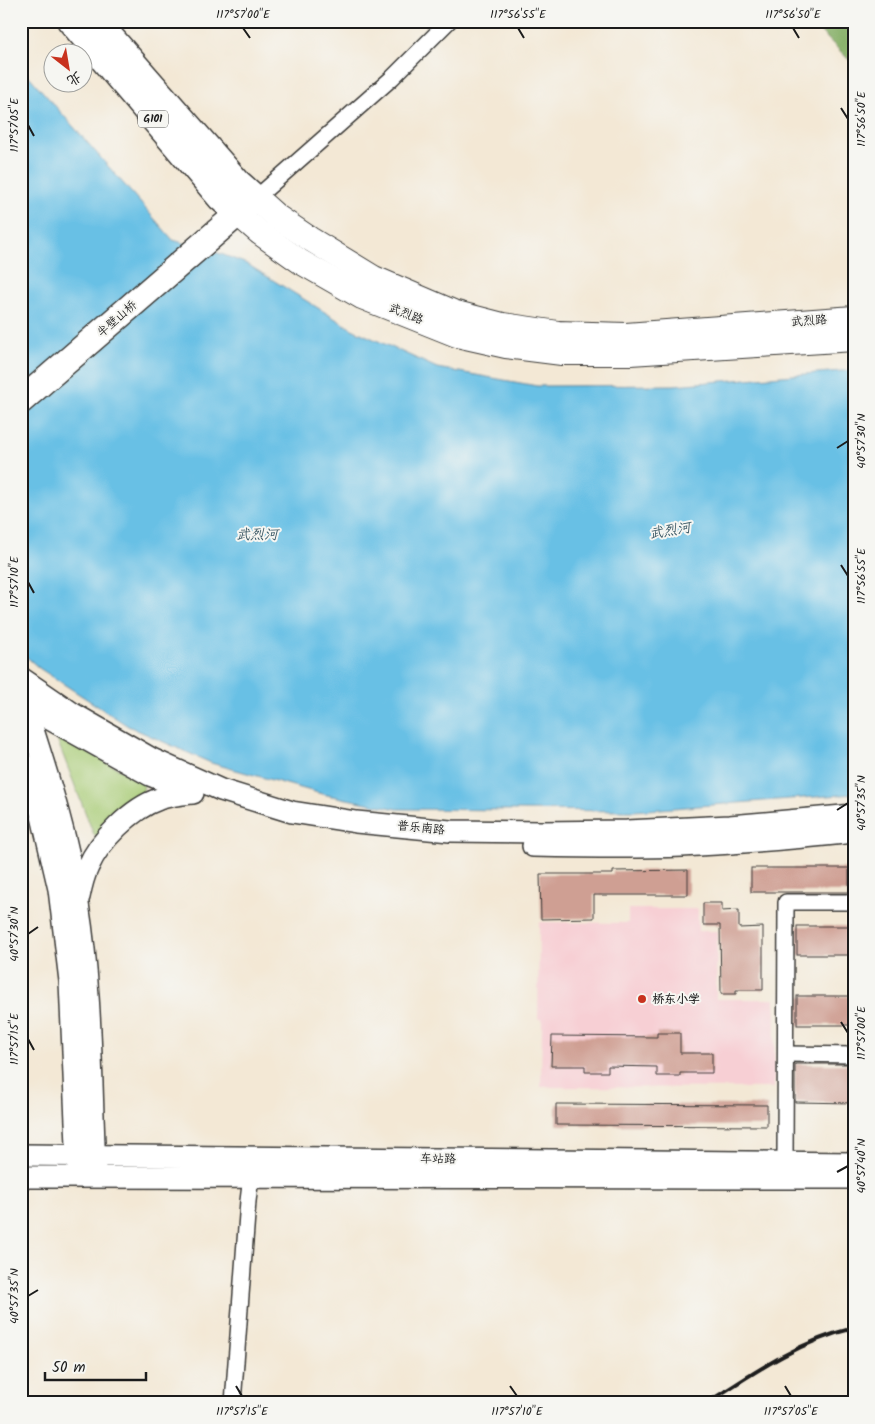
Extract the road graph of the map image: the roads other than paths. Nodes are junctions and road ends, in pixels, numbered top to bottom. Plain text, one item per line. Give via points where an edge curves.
1 (70, 21) edge
2 (97, 21) edge
3 (444, 23) edge
4 (247, 206) junction
5 (854, 318) edge
6 (854, 339) edge
7 (21, 401) edge
8 (21, 678) edge
9 (23, 704) edge
10 (21, 761) edge
11 (193, 792) junction
12 (854, 815) edge
13 (854, 832) edge
14 (78, 902) junction
15 (854, 902) edge
16 (786, 1054) junction
17 (854, 1054) edge
18 (21, 1155) edge
19 (86, 1155) junction
20 (786, 1162) junction
21 (854, 1163) edge
22 (21, 1177) edge
23 (87, 1177) junction
24 (251, 1177) junction
25 (854, 1178) edge
26 (233, 1403) edge

1 - 4 highway, 武烈路 / G101 via 220,198
2 - 4 highway, 武烈路 / G101 via 238,182
3 - 4 street via 392,78
4 - 5 main road, 武烈路 via 276,216 374,278 453,312 503,325 558,333 626,335
4 - 6 main road, 武烈路 via 260,233 301,262 362,297 457,335 506,346 562,353 630,353
4 - 7 highway, 半壁山桥
8 - 12 main road, 普乐南路 via 72,713 152,759 221,790 292,812 450,831 532,832 730,826
9 - 11 main road, 普乐南路 via 150,775
9 - 14 main road via 63,830
10 - 19 main road via 30,777 42,816 59,889
11 - 13 main road, 普乐南路 via 289,826 392,840 505,846 662,846
11 - 14 main road via 160,798 127,817 88,865
14 - 19 main road via 86,963
15 - 16 street via 786,902
16 - 17 street
16 - 20 street
18 - 19 main road, 车站路
19 - 20 main road, 车站路
19 - 23 main road
20 - 21 main road, 车站路
22 - 23 main road, 车站路
23 - 24 main road, 车站路
24 - 25 main road, 车站路
24 - 26 street

